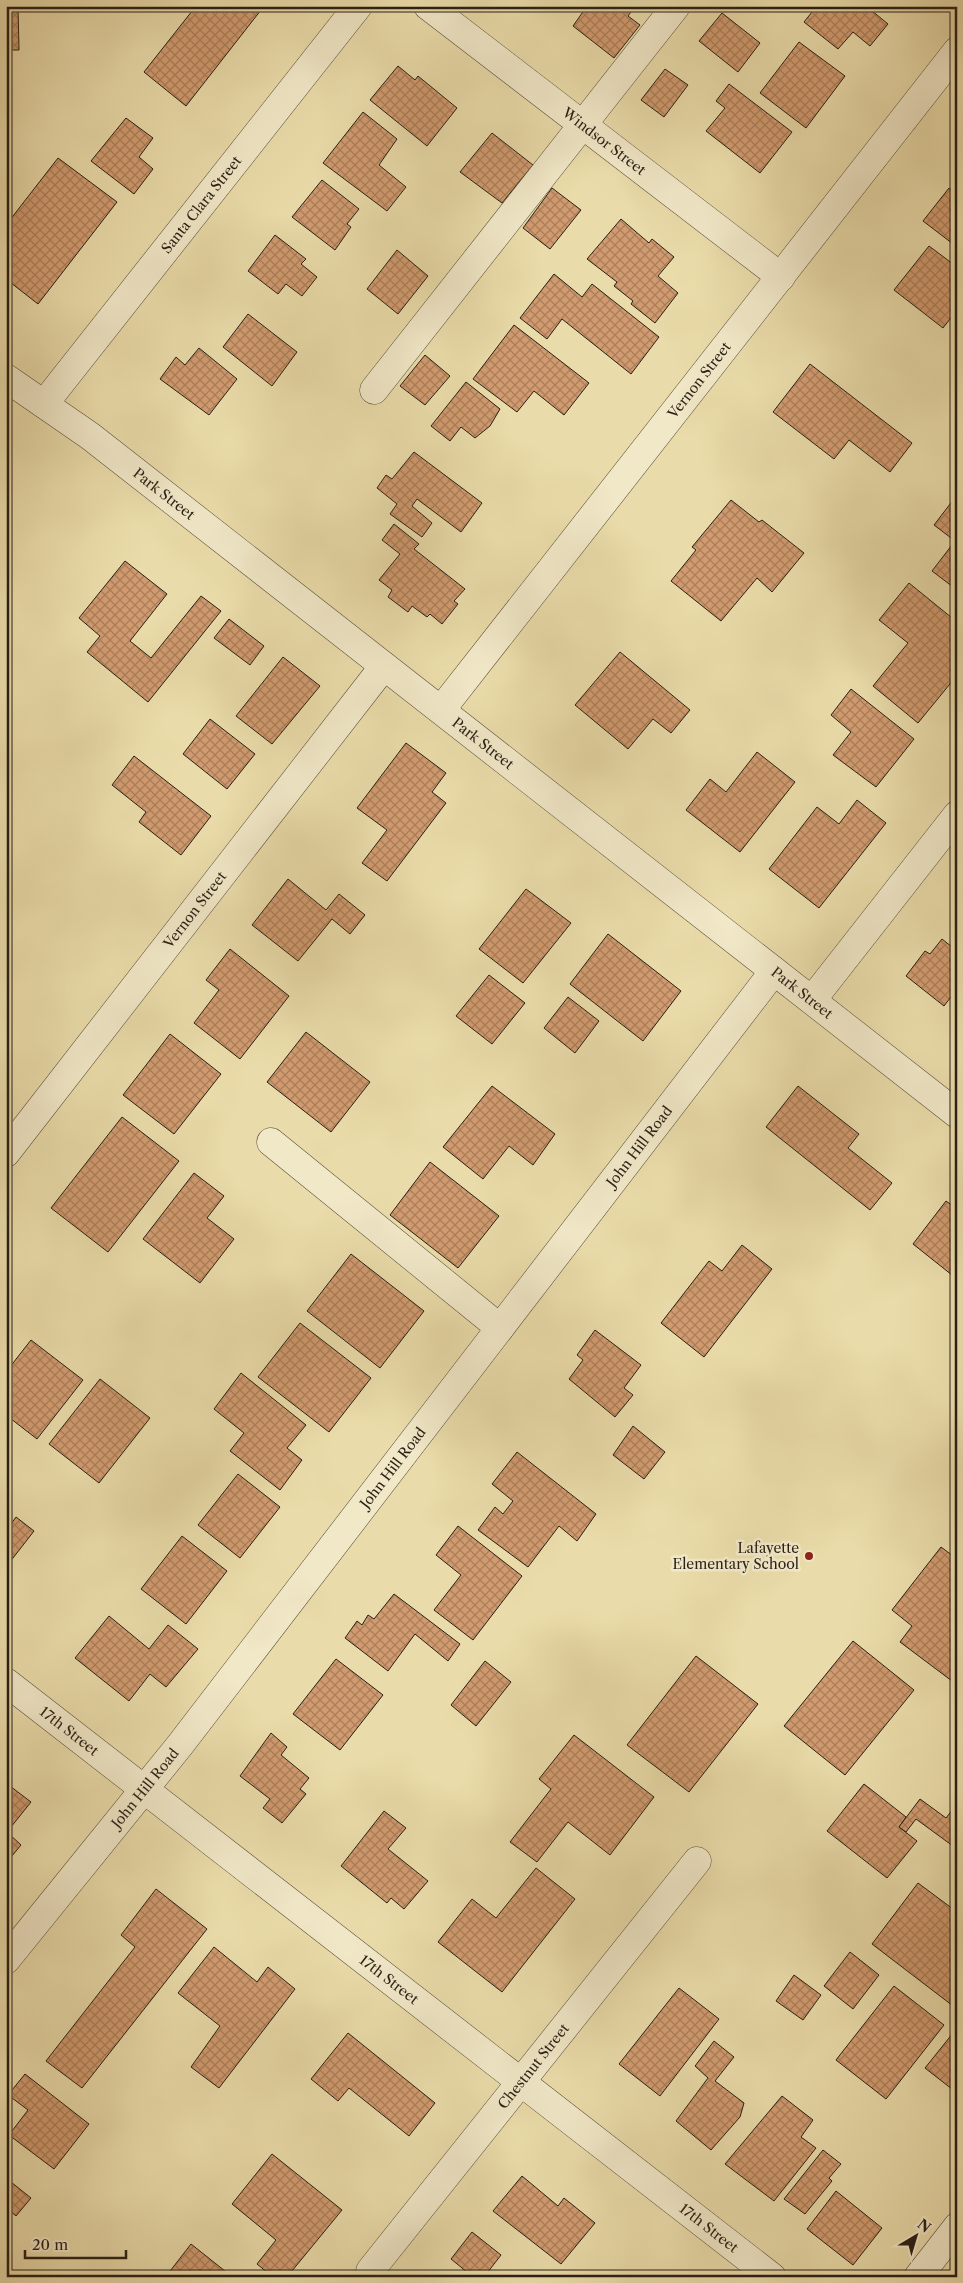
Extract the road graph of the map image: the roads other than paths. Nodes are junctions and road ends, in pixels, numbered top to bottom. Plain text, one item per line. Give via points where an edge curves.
1 (358, 6) edge
2 (428, 6) edge
3 (676, 6) edge
4 (957, 51) edge
5 (583, 126) junction
6 (781, 277) junction
7 (6, 378) edge
8 (374, 390) dead end
9 (44, 404) junction
10 (384, 666) junction
11 (441, 710) junction
12 (957, 815) edge
13 (774, 971) junction
14 (812, 1000) junction
15 (957, 1114) edge
16 (271, 1142) dead end
17 (6, 1153) edge
18 (500, 1328) junction
19 (6, 1682) edge
20 (144, 1788) junction
21 (697, 1861) dead end
22 (6, 1960) edge
23 (520, 2082) junction
24 (957, 2227) edge
25 (370, 2270) dead end
26 (772, 2277) edge
27 (918, 2277) edge

1 - 9 street, Santa Clara Street
2 - 5 street, Windsor Street
3 - 5 street
4 - 6 street, Vernon Street
5 - 6 street, Windsor Street
5 - 8 street
6 - 11 street, Vernon Street
7 - 9 street, Park Street
9 - 10 street, Park Street via 90,436
10 - 11 street, Park Street
10 - 17 street, Vernon Street
11 - 13 street, Park Street
12 - 14 street
13 - 14 street, Park Street
13 - 18 street, John Hill Road
14 - 15 street, Park Street
16 - 18 street
18 - 20 street, John Hill Road
19 - 20 street, 17th Street
20 - 22 street, John Hill Road
20 - 23 street, 17th Street
21 - 23 street, Chestnut Street
23 - 25 street, Chestnut Street
23 - 26 street, 17th Street
24 - 27 street

